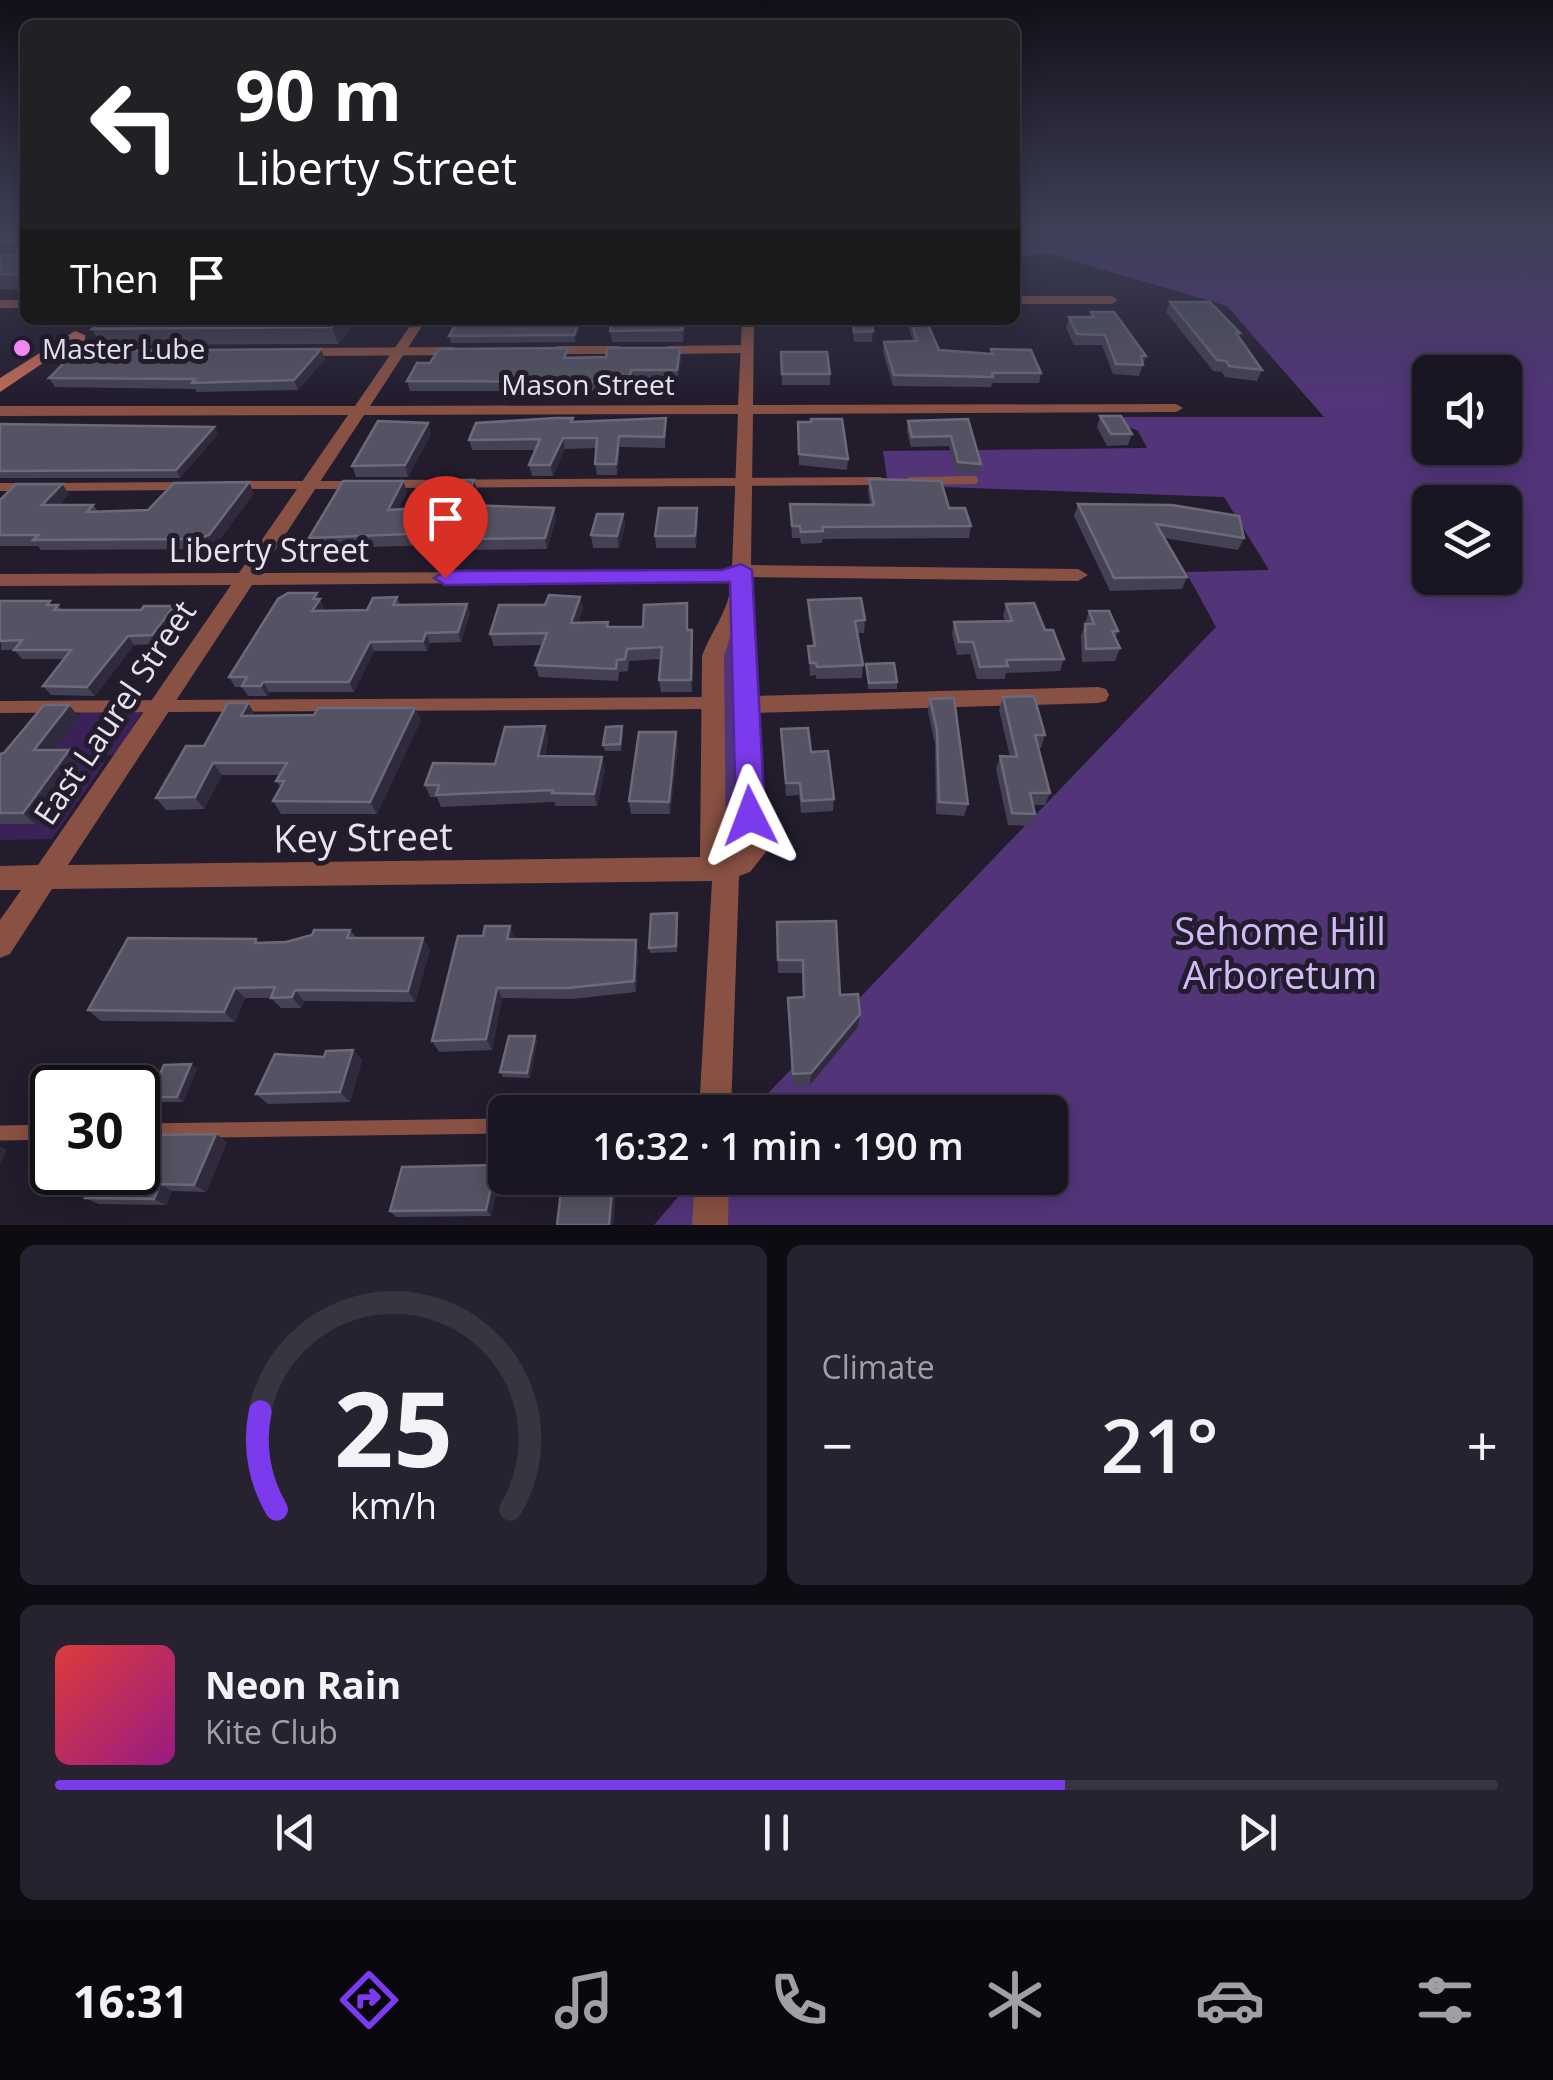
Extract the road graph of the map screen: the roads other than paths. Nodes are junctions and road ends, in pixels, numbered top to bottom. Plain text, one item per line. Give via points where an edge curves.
1 (1020, 300) edge
2 (1112, 300) dead end
3 (90, 325) edge
4 (417, 325) edge
5 (748, 325) edge
6 (62, 349) junction
7 (554, 350) edge
8 (631, 350) edge
9 (651, 350) edge
10 (748, 350) junction
11 (399, 351) junction
12 (457, 351) edge
13 (304, 352) edge
14 (4, 380) edge
15 (0, 398) edge
16 (1176, 408) dead end
17 (746, 409) junction
18 (359, 410) junction
19 (0, 411) edge
20 (974, 480) dead end
21 (744, 482) junction
22 (368, 484) edge
23 (388, 484) edge
24 (309, 485) junction
25 (193, 486) edge
26 (232, 486) edge
27 (0, 487) edge
28 (741, 570) junction
29 (1078, 574) dead end
30 (246, 579) junction
31 (0, 580) edge
32 (740, 606) junction
33 (1098, 695) dead end
34 (710, 703) junction
35 (160, 706) junction
36 (745, 706) junction
37 (0, 707) edge
38 (719, 869) junction
39 (45, 877) junction
40 (0, 878) edge
41 (0, 944) edge
42 (715, 1095) edge
43 (488, 1126) edge
44 (160, 1131) edge
45 (30, 1132) edge
46 (0, 1133) edge
47 (711, 1195) edge
48 (710, 1225) edge

1 - 2 street
3 - 6 main road
4 - 11 street, East Laurel Street
5 - 10 street
6 - 14 main road
6 - 15 main road
7 - 8 lane
9 - 10 lane
10 - 17 street
11 - 12 lane
11 - 13 lane
11 - 18 street, East Laurel Street
16 - 17 street, Mason Street
17 - 18 street, Mason Street
17 - 21 street
18 - 19 street, Mason Street
18 - 24 street, East Laurel Street
20 - 21 lane
21 - 23 lane
21 - 28 street
22 - 24 lane
24 - 26 lane
24 - 30 street, East Laurel Street
25 - 27 lane
28 - 29 street, Liberty Street
28 - 30 street, Liberty Street via 724,577
28 - 32 street
30 - 31 street, Liberty Street
30 - 35 street, East Laurel Street
32 - 34 street via 712,656
32 - 36 street
33 - 36 street
34 - 35 lane
34 - 38 street
35 - 37 lane
35 - 39 street, East Laurel Street
36 - 38 street via 752,852 741,864
38 - 39 street, Key Street
38 - 42 street
39 - 40 street, Key Street
39 - 41 street, East Laurel Street
43 - 44 lane
45 - 46 lane
47 - 48 street

